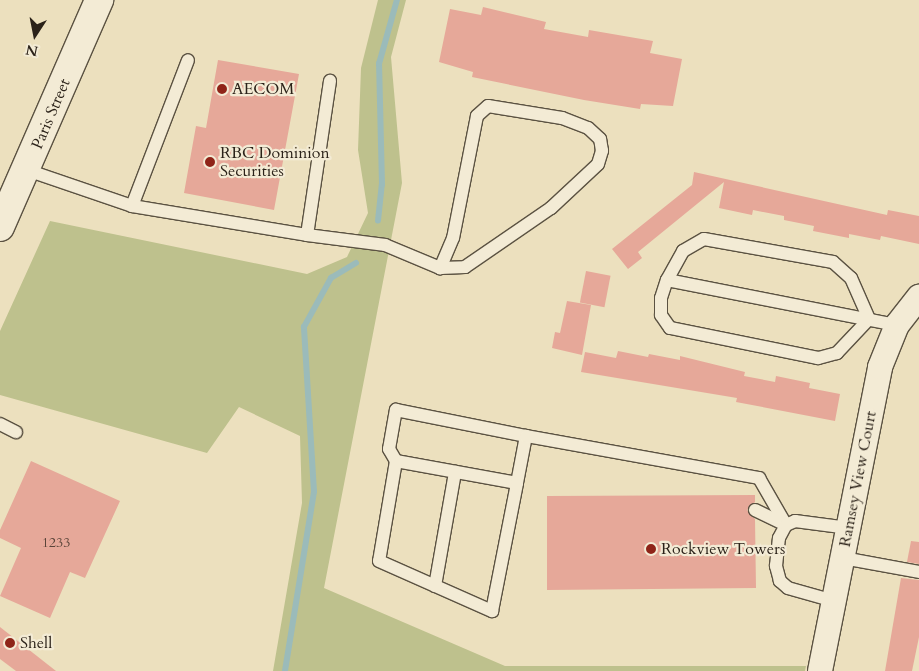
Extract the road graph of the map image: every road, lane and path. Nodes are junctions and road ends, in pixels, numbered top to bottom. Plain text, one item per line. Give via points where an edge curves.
1 (99, 0) edge
2 (188, 60) dead end
3 (330, 81) dead end
4 (27, 170) junction
5 (132, 206) junction
6 (0, 227) edge
7 (307, 235) junction
8 (440, 268) junction
9 (667, 280) junction
10 (919, 297) edge
11 (869, 320) junction
12 (897, 325) junction
13 (0, 424) edge
14 (16, 432) dead end
15 (526, 436) junction
16 (396, 461) junction
17 (455, 472) junction
18 (517, 483) junction
19 (755, 510) dead end
20 (786, 526) junction
21 (849, 528) junction
22 (843, 558) junction
23 (919, 572) edge
24 (435, 586) junction
25 (834, 601) junction
26 (820, 671) edge

1 - 4 main road, Paris Street
2 - 5 lane
3 - 7 lane
4 - 5 lane
4 - 6 main road, Paris Street
5 - 7 lane
7 - 8 lane via 385,245
8 - 8 lane via 465,267 551,208 598,164 602,151 600,139 588,128 562,118 488,106 477,116 453,238
9 - 11 lane
9 - 11 lane via 683,251 692,244 704,239 723,240 833,262 851,278
9 - 11 lane via 660,315 670,328 681,332 818,358 837,352
10 - 12 street, Ramsey View Court
11 - 12 lane
12 - 21 street, Ramsey View Court via 880,367
13 - 14 lane
15 - 16 lane via 396,410 389,449
15 - 18 lane
15 - 20 lane via 759,478
16 - 17 lane
16 - 24 lane via 379,561
17 - 18 lane
17 - 24 lane
18 - 24 lane via 492,611
19 - 20 lane
20 - 21 lane via 795,521
20 - 25 lane via 779,538 776,566 780,581 788,588
21 - 22 street, Ramsey View Court
22 - 23 lane
22 - 25 street, Ramsey View Court
25 - 26 street, Ramsey View Court

